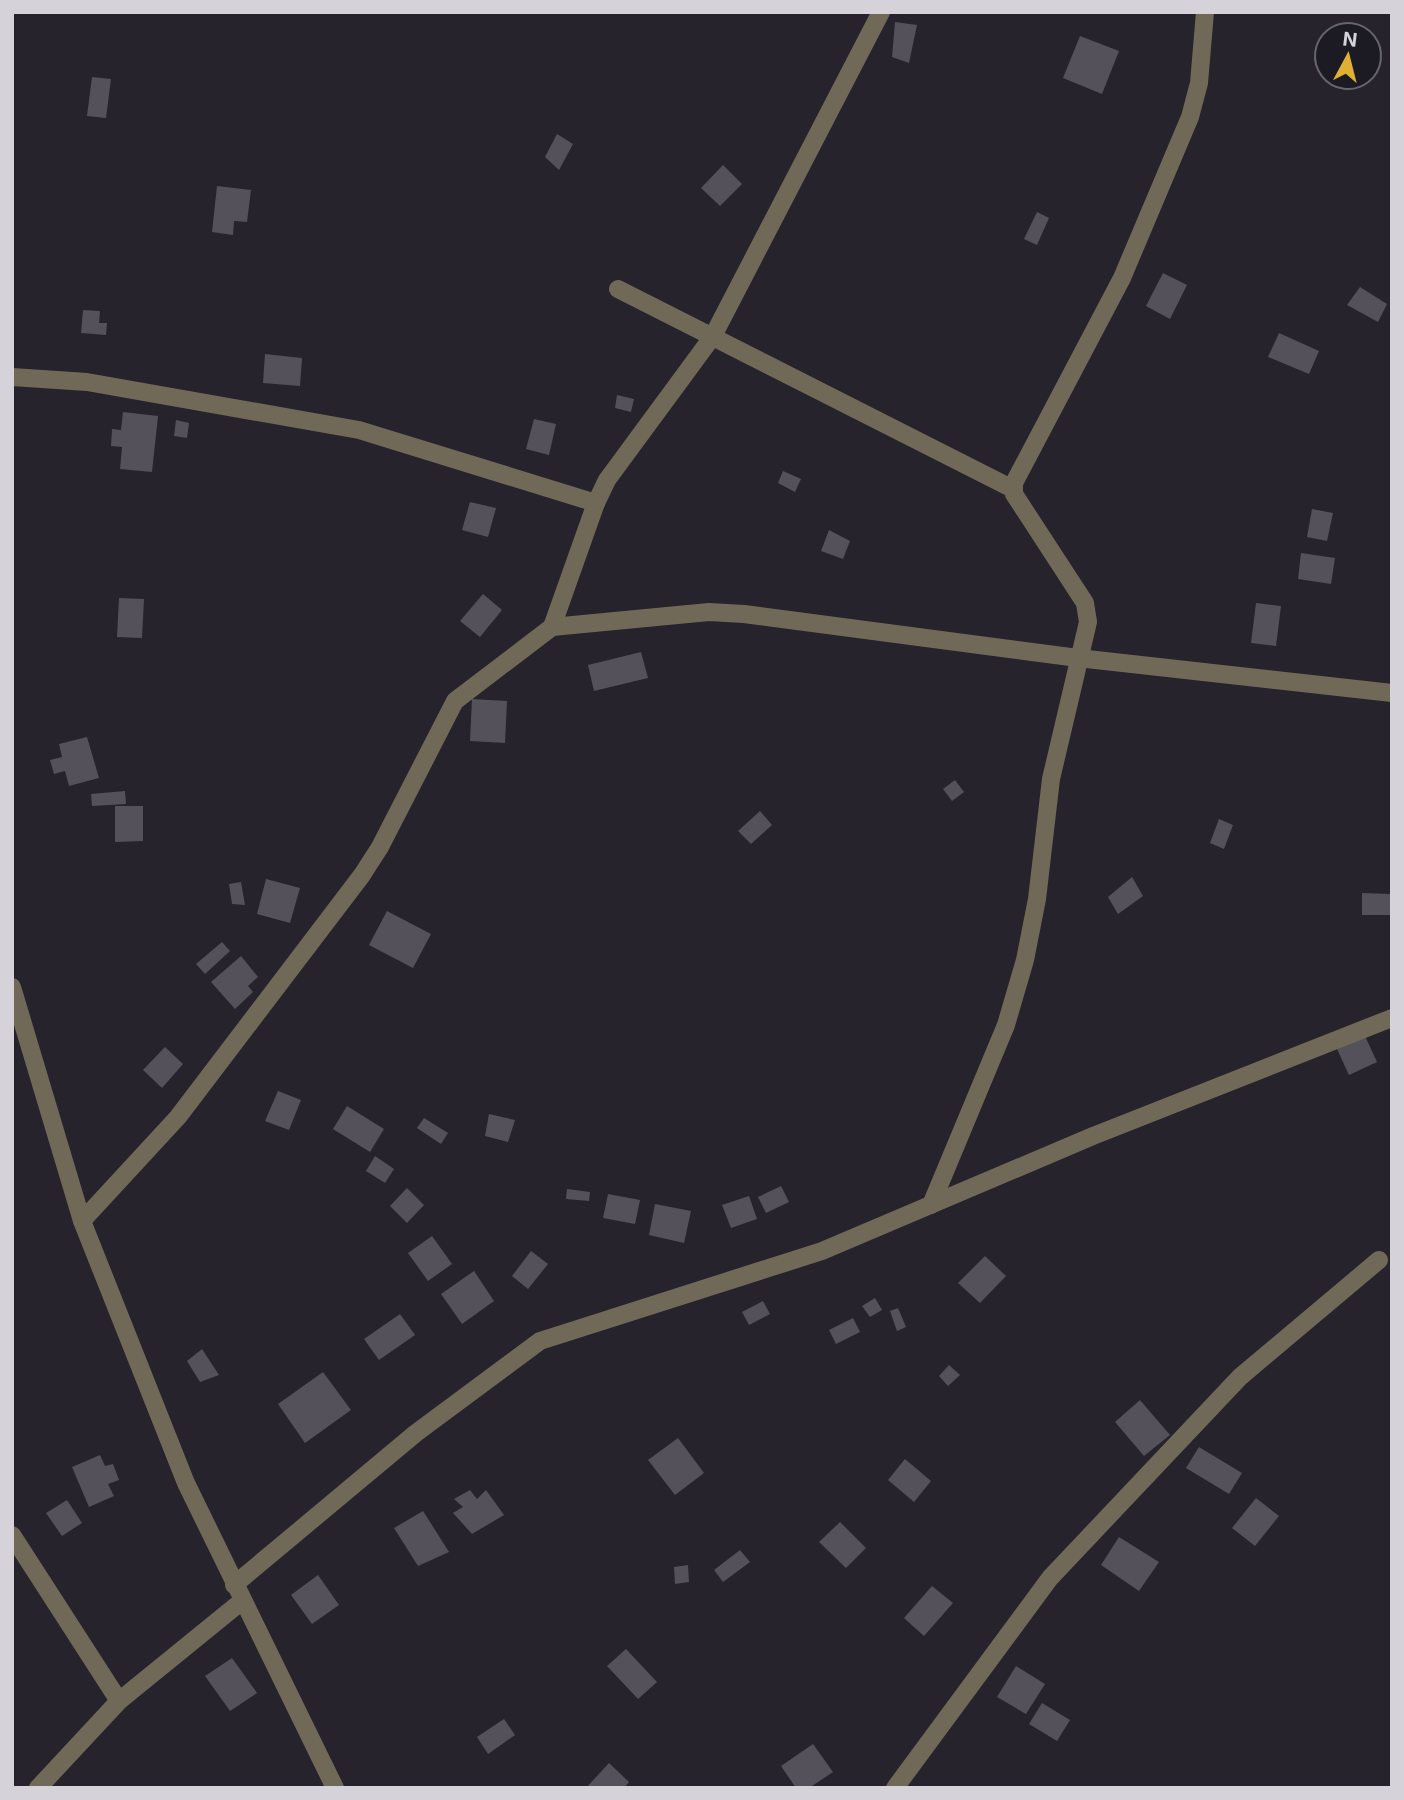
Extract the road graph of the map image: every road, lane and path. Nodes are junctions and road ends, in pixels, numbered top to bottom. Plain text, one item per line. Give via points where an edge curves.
1 (881, 12) edge
2 (1205, 12) edge
3 (618, 289) dead end
4 (713, 336) junction
5 (12, 377) edge
6 (1013, 489) junction
7 (596, 503) junction
8 (552, 627) junction
9 (1078, 658) junction
10 (1392, 693) edge
11 (12, 987) edge
12 (1392, 1018) edge
13 (931, 1205) junction
14 (82, 1221) junction
15 (1379, 1260) dead end
16 (12, 1535) edge
17 (239, 1593) junction
18 (120, 1701) junction
19 (38, 1788) edge
20 (335, 1788) edge
21 (895, 1788) edge

1 - 4 street
2 - 6 street via 1199,83 1190,117 1122,278
3 - 4 street
4 - 6 street
4 - 7 street via 607,480
5 - 7 street via 87,382 359,430
6 - 9 street via 1088,612
7 - 8 street
8 - 9 street via 709,612 744,614
8 - 14 street via 455,701 362,875 178,1117
9 - 10 street
9 - 13 street via 1051,779 1025,960 1006,1025
11 - 14 street
12 - 13 street
13 - 17 street via 822,1251 532,1345 416,1433
14 - 17 street via 186,1483
15 - 21 street via 1240,1377 1050,1578
16 - 18 street
17 - 18 street
17 - 20 street
18 - 19 street

